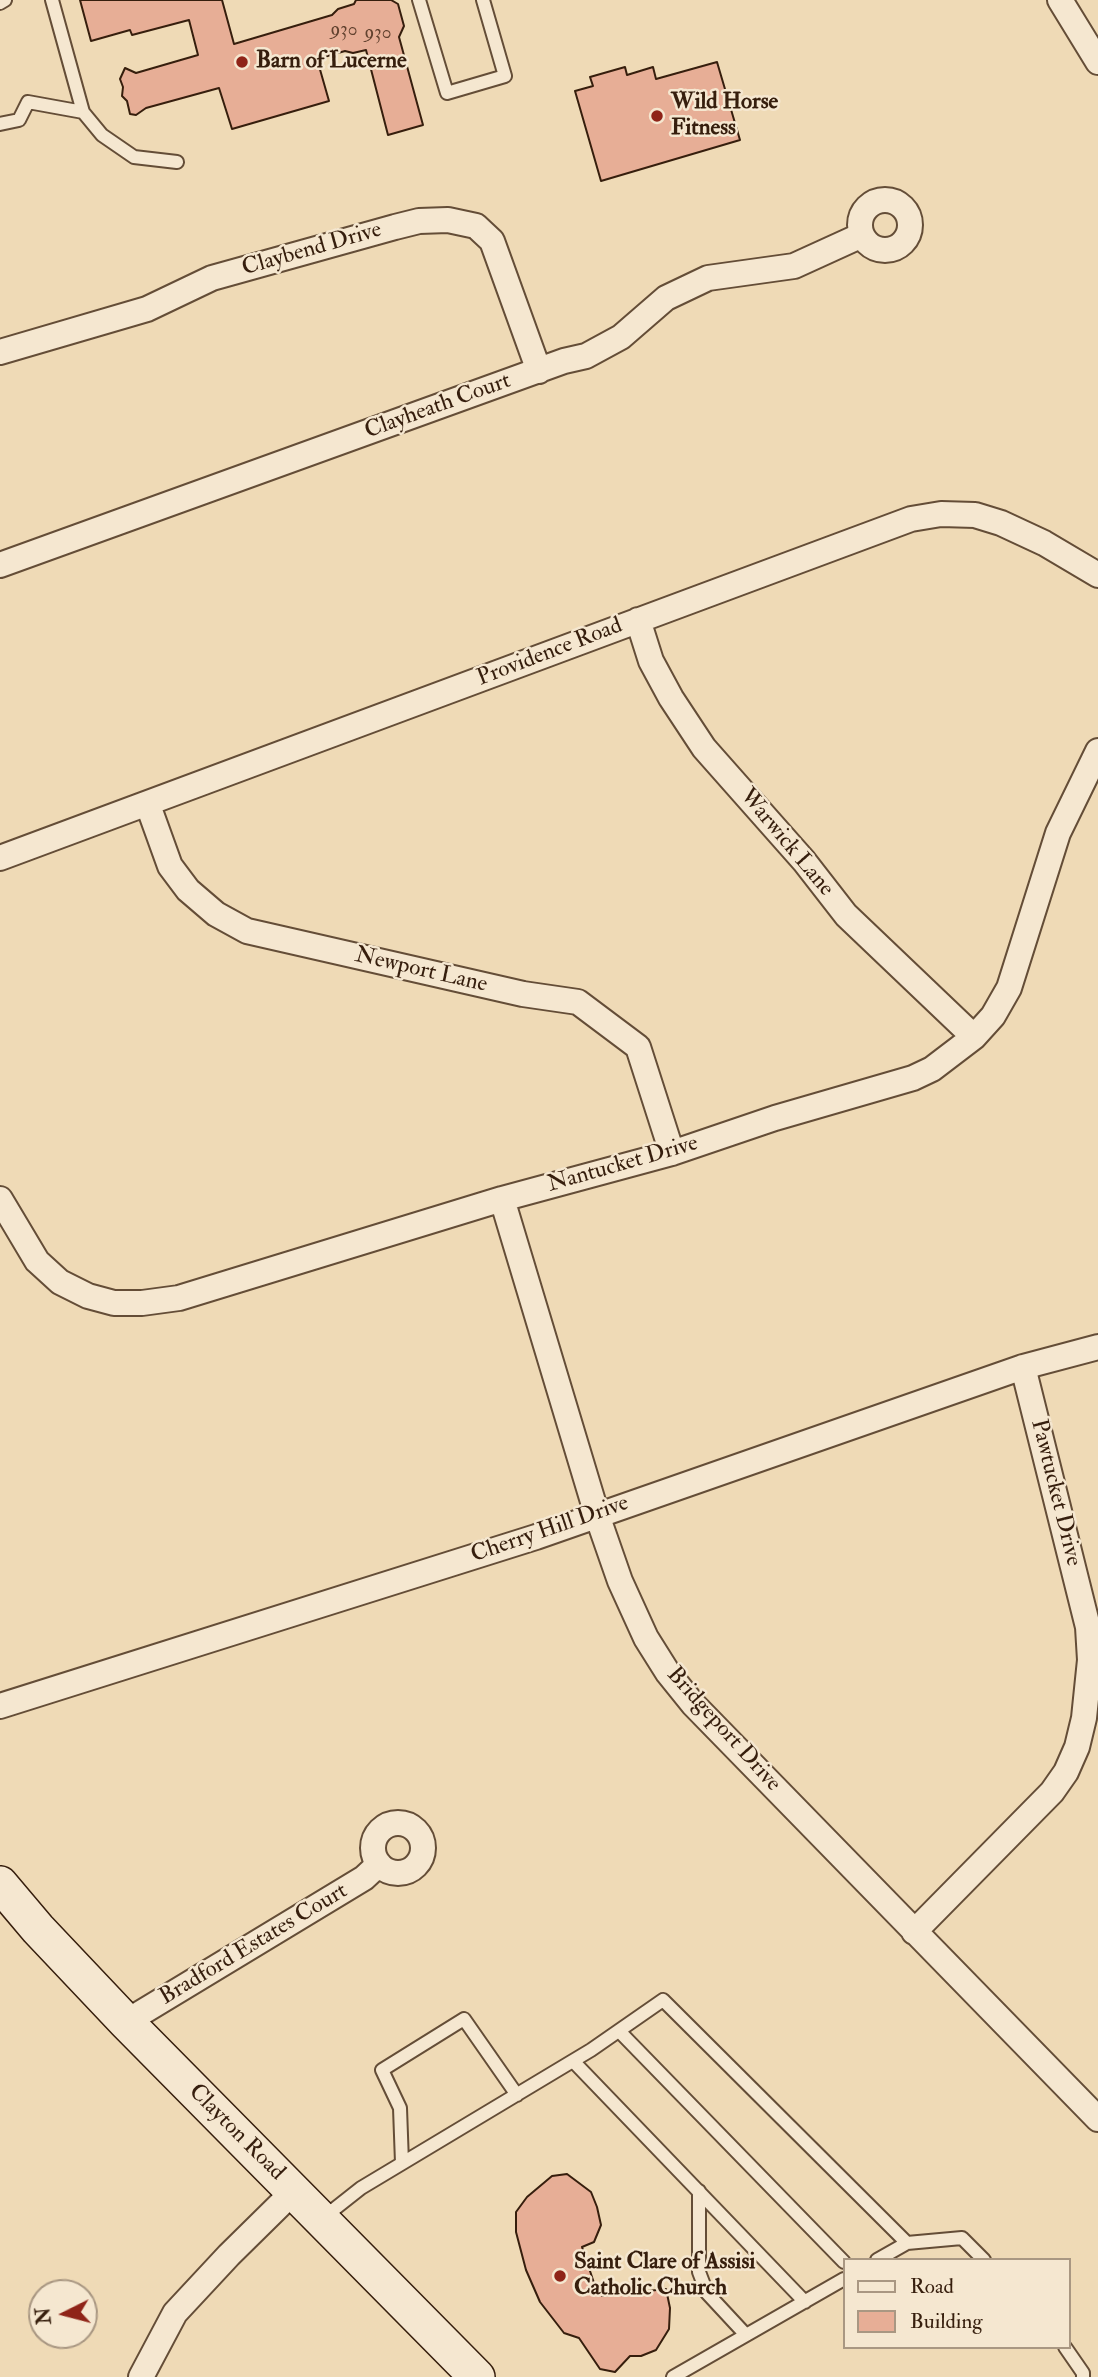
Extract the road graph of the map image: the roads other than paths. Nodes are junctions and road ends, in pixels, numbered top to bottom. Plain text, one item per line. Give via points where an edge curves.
1 (5, 0) edge
2 (52, 0) edge
3 (419, 0) edge
4 (483, 0) edge
5 (1060, 0) edge
6 (0, 3) edge
7 (1096, 55) edge
8 (83, 112) junction
9 (0, 124) edge
10 (177, 162) dead end
11 (862, 235) dead end
12 (0, 352) edge
13 (539, 371) junction
14 (0, 565) edge
15 (1098, 575) edge
16 (638, 620) junction
17 (1098, 751) edge
18 (148, 805) junction
19 (0, 859) edge
20 (974, 1037) junction
21 (672, 1153) junction
22 (0, 1199) edge
23 (502, 1199) junction
24 (1098, 1347) edge
25 (1023, 1367) junction
26 (597, 1515) junction
27 (0, 1706) edge
28 (379, 1864) dead end
29 (0, 1884) edge
30 (914, 1932) junction
31 (126, 2022) junction
32 (619, 2031) junction
33 (573, 2061) junction
34 (517, 2095) junction
35 (1098, 2119) edge
36 (402, 2163) junction
37 (294, 2191) junction
38 (699, 2192) junction
39 (322, 2220) junction
40 (907, 2243) junction
41 (881, 2258) edge
42 (982, 2258) edge
43 (842, 2260) edge
44 (842, 2280) edge
45 (804, 2302) junction
46 (746, 2335) junction
47 (1066, 2349) edge
48 (141, 2377) edge
49 (477, 2377) edge
50 (673, 2377) edge
51 (1083, 2377) edge

1 - 6 lane
2 - 8 lane
3 - 4 lane via 447,93 505,76
5 - 7 street
8 - 9 lane via 28,102 19,120
8 - 10 lane via 102,135 134,157
11 - 13 street, Clayheath Court via 794,267 708,278 666,298 603,348
12 - 13 street, Claybend Drive via 147,309 212,278 395,226 448,220 476,226 492,241
13 - 14 street, Clayheath Court
15 - 16 street, Providence Road via 1001,523 975,515 942,514 911,519
16 - 18 street, Providence Road
16 - 20 street, Warwick Lane via 651,661 704,748 846,915
17 - 20 street, Nantucket Drive via 1058,833 1009,988
18 - 19 street, Providence Road
18 - 21 street, Newport Lane via 170,866 188,890 216,914 247,931 523,994 578,1002 638,1047
20 - 21 street, Nantucket Drive via 914,1078
21 - 23 street, Nantucket Drive
22 - 23 street, Nantucket Drive via 37,1261 60,1282 114,1303 142,1303 178,1298
23 - 26 street, Bridgeport Drive
24 - 25 street, Cherry Hill Drive
25 - 26 street, Cherry Hill Drive
25 - 30 street, Pawtucket Drive via 1088,1627 1084,1718 1077,1747 1052,1792
26 - 27 street, Cherry Hill Drive
26 - 30 street, Bridgeport Drive via 620,1581 668,1673
28 - 31 street, Bradford Estates Court via 364,1878
29 - 31 main road, Clayton Road
30 - 35 street, Bridgeport Drive
31 - 37 main road, Clayton Road
32 - 33 lane
32 - 40 lane via 663,2000
32 - 43 lane
33 - 34 lane
33 - 38 lane
34 - 36 lane
34 - 36 lane via 464,2019 382,2070 400,2108
36 - 39 lane
37 - 39 main road, Clayton Road
37 - 48 street via 175,2313
38 - 45 lane
38 - 46 lane via 699,2272 707,2293
39 - 49 main road, Clayton Road
40 - 41 lane
40 - 42 lane via 962,2238
44 - 45 lane
45 - 46 lane
46 - 50 lane
47 - 51 lane

